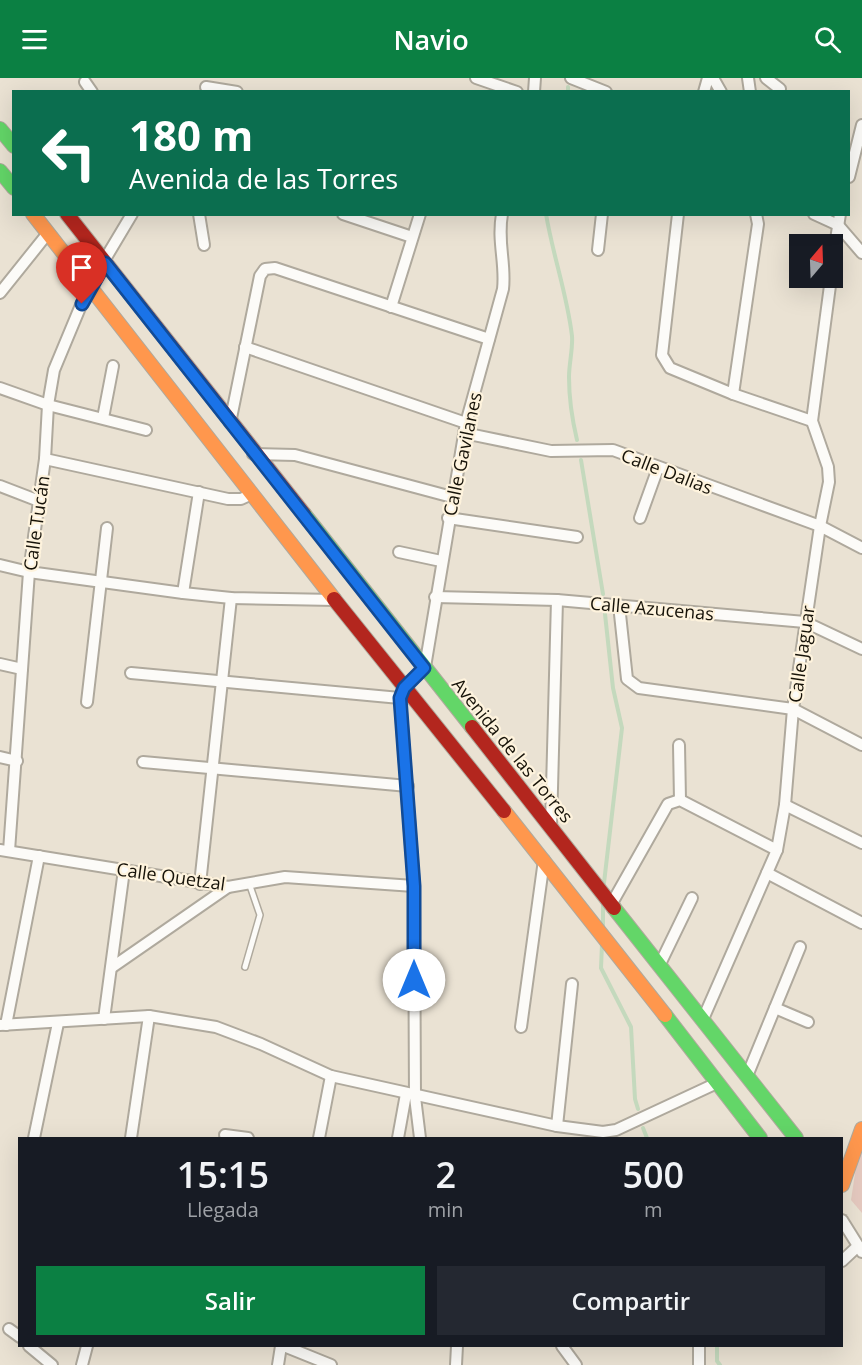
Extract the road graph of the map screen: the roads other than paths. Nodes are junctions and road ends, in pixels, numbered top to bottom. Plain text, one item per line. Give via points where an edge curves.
1 (476, 78) edge
2 (571, 78) edge
3 (766, 78) edge
4 (205, 86) edge
5 (605, 86) edge
6 (780, 86) edge
7 (226, 90) edge
8 (511, 90) edge
9 (862, 125) edge
10 (0, 129) edge
11 (860, 143) edge
12 (12, 144) edge
13 (0, 171) edge
14 (850, 174) edge
15 (12, 186) edge
16 (35, 216) edge
17 (69, 216) edge
18 (131, 216) edge
19 (199, 216) edge
20 (349, 216) edge
21 (419, 216) edge
22 (502, 216) edge
23 (602, 216) edge
24 (678, 216) edge
25 (756, 216) edge
26 (822, 216) edge
27 (839, 220) edge
28 (48, 233) junction
29 (412, 237) junction
30 (204, 245) dead end
31 (598, 250) dead end
32 (862, 254) edge
33 (105, 263) junction
34 (89, 286) junction
35 (830, 288) edge
36 (0, 293) edge
37 (391, 307) junction
38 (489, 339) junction
39 (245, 347) junction
40 (113, 366) dead end
41 (0, 388) edge
42 (733, 394) junction
43 (48, 405) junction
44 (103, 418) junction
45 (813, 421) junction
46 (230, 423) junction
47 (465, 428) junction
48 (146, 430) dead end
49 (253, 454) junction
50 (45, 459) junction
51 (658, 468) junction
52 (0, 486) edge
53 (199, 492) junction
54 (252, 494) junction
55 (452, 497) junction
56 (39, 501) junction
57 (448, 518) junction
58 (640, 518) dead end
59 (820, 526) junction
60 (107, 528) dead end
61 (577, 537) dead end
62 (862, 548) edge
63 (399, 552) dead end
64 (441, 561) junction
65 (0, 565) edge
66 (29, 572) junction
67 (100, 581) junction
68 (183, 593) junction
69 (435, 597) junction
70 (231, 598) junction
71 (335, 600) junction
72 (557, 600) junction
73 (619, 605) junction
74 (806, 622) junction
75 (862, 649) edge
76 (0, 664) edge
77 (424, 668) junction
78 (22, 669) junction
79 (131, 673) dead end
80 (220, 683) junction
81 (402, 693) junction
82 (87, 702) dead end
83 (793, 709) junction
84 (679, 745) dead end
85 (862, 745) edge
86 (0, 757) edge
87 (16, 761) junction
88 (143, 762) dead end
89 (211, 767) junction
90 (408, 786) junction
91 (677, 800) junction
92 (785, 805) junction
93 (551, 826) junction
94 (862, 843) edge
95 (5, 850) edge
96 (777, 850) junction
97 (39, 856) junction
98 (544, 860) junction
99 (124, 870) junction
100 (766, 873) junction
101 (248, 881) junction
102 (200, 884) junction
103 (414, 886) junction
104 (228, 887) junction
105 (692, 898) dead end
106 (612, 903) junction
107 (862, 923) edge
108 (800, 948) dead end
109 (660, 964) junction
110 (244, 966) dead end
111 (111, 968) junction
112 (572, 984) dead end
113 (775, 1008) junction
114 (149, 1016) junction
115 (104, 1019) junction
116 (703, 1019) junction
117 (808, 1022) dead end
118 (58, 1023) junction
119 (3, 1025) edge
120 (521, 1027) dead end
121 (331, 1076) junction
122 (747, 1076) junction
123 (717, 1083) junction
124 (410, 1095) junction
125 (557, 1126) junction
126 (862, 1129) edge
127 (225, 1135) dead end
128 (34, 1137) edge
129 (131, 1137) edge
130 (240, 1137) edge
131 (319, 1137) edge
132 (398, 1137) edge
133 (420, 1137) edge
134 (759, 1137) edge
135 (795, 1137) edge
136 (843, 1182) edge
137 (843, 1223) edge
138 (860, 1249) edge
139 (843, 1260) edge
140 (9, 1329) dead end
141 (18, 1336) edge
142 (30, 1347) edge
143 (87, 1347) edge
144 (283, 1347) edge
145 (286, 1347) edge
146 (457, 1347) edge
147 (563, 1347) edge
148 (699, 1347) edge
149 (52, 1365) edge
150 (82, 1365) edge
151 (278, 1365) edge
152 (331, 1365) edge
153 (456, 1365) edge
154 (576, 1365) edge
155 (699, 1365) edge

1 - 8 street
2 - 5 street
3 - 6 street
4 - 7 street
9 - 11 street
10 - 12 main road
11 - 14 street
13 - 15 main road
16 - 28 main road
17 - 33 main road, Avenida de las Torres
18 - 33 street, Calle Tucán
19 - 30 street
20 - 29 street
21 - 29 street
22 - 38 street, Calle Gavilanes via 499,239 504,277
23 - 31 street
24 - 42 street via 662,355 670,368
25 - 42 street
26 - 27 street
27 - 32 street
28 - 34 main road
28 - 36 street
29 - 37 street
33 - 34 street, Calle Tucán
33 - 46 main road, Avenida de las Torres
34 - 43 street, Calle Tucán via 58,358
34 - 54 main road
35 - 45 street, Calle Jaguar
37 - 38 street
37 - 39 street via 275,267 265,269 260,276
38 - 47 street, Calle Gavilanes
39 - 46 street
39 - 47 street, Calle Dalias
40 - 44 street
41 - 43 street
42 - 45 street
43 - 44 street
43 - 50 street, Calle Tucán
44 - 48 street
45 - 59 street, Calle Jaguar via 829,482
46 - 49 main road, Avenida de las Torres
47 - 51 street, Calle Dalias via 551,451 613,450
47 - 55 street, Calle Gavilanes
49 - 55 street via 295,455
49 - 77 main road, Avenida de las Torres
50 - 53 street
50 - 56 street, Calle Tucán
51 - 58 street
51 - 59 street, Calle Dalias
52 - 56 street
53 - 54 street via 228,499
53 - 68 street
54 - 71 main road
55 - 57 street, Calle Gavilanes
56 - 66 street, Calle Tucán
57 - 61 street
57 - 64 street, Calle Gavilanes
59 - 62 street, Calle Dalias
59 - 74 street, Calle Jaguar
60 - 67 street
63 - 64 street
64 - 69 street, Calle Gavilanes
65 - 66 street
66 - 67 street
66 - 78 street, Calle Tucán
67 - 68 street
67 - 82 street
68 - 70 street
69 - 72 street, Calle Azucenas
69 - 77 street, Calle Gavilanes
70 - 71 street
70 - 80 street
71 - 81 main road
72 - 73 street, Calle Azucenas
72 - 93 street
73 - 74 street, Calle Azucenas
73 - 83 street via 627,679 631,684
74 - 75 street, Calle Azucenas
74 - 83 street, Calle Jaguar
76 - 78 street
77 - 81 street
77 - 93 main road, Avenida de las Torres
78 - 87 street, Calle Tucán
79 - 80 street
80 - 81 street
80 - 89 street
81 - 90 street
81 - 98 main road
83 - 85 street
83 - 92 street, Calle Jaguar
84 - 91 street
86 - 87 street
87 - 95 street, Calle Tucán
88 - 89 street
89 - 90 street
89 - 102 street
90 - 103 street
91 - 96 street
91 - 106 street via 668,804
92 - 94 street
92 - 96 street, Calle Jaguar
93 - 106 main road, Avenida de las Torres
95 - 97 street, Calle Quetzal
96 - 100 street, Calle Jaguar
97 - 99 street, Calle Quetzal
97 - 119 street
98 - 120 street
98 - 123 main road
99 - 102 street, Calle Quetzal
99 - 111 street
100 - 107 street
100 - 116 street, Calle Jaguar
101 - 103 street, Calle Quetzal via 285,877
101 - 104 street, Calle Quetzal
101 - 110 lane via 260,915
102 - 104 street, Calle Quetzal
103 - 124 street
104 - 111 street
105 - 109 street
106 - 109 main road, Avenida de las Torres
108 - 113 street
109 - 116 main road, Avenida de las Torres
111 - 115 street
112 - 125 street
113 - 117 street
113 - 122 street
114 - 115 street
114 - 121 street via 216,1027
114 - 129 street
115 - 118 street
116 - 122 main road, Avenida de las Torres
118 - 119 street
118 - 128 street
121 - 124 street
121 - 131 street
122 - 135 main road, Avenida de las Torres
123 - 125 street via 616,1130
123 - 134 main road
124 - 125 street
124 - 132 street
124 - 133 street
126 - 136 main road
127 - 130 street
137 - 138 street
138 - 139 street
140 - 141 street
142 - 149 street
143 - 150 street
144 - 151 street
145 - 152 street
146 - 153 street
147 - 154 street
148 - 155 street

